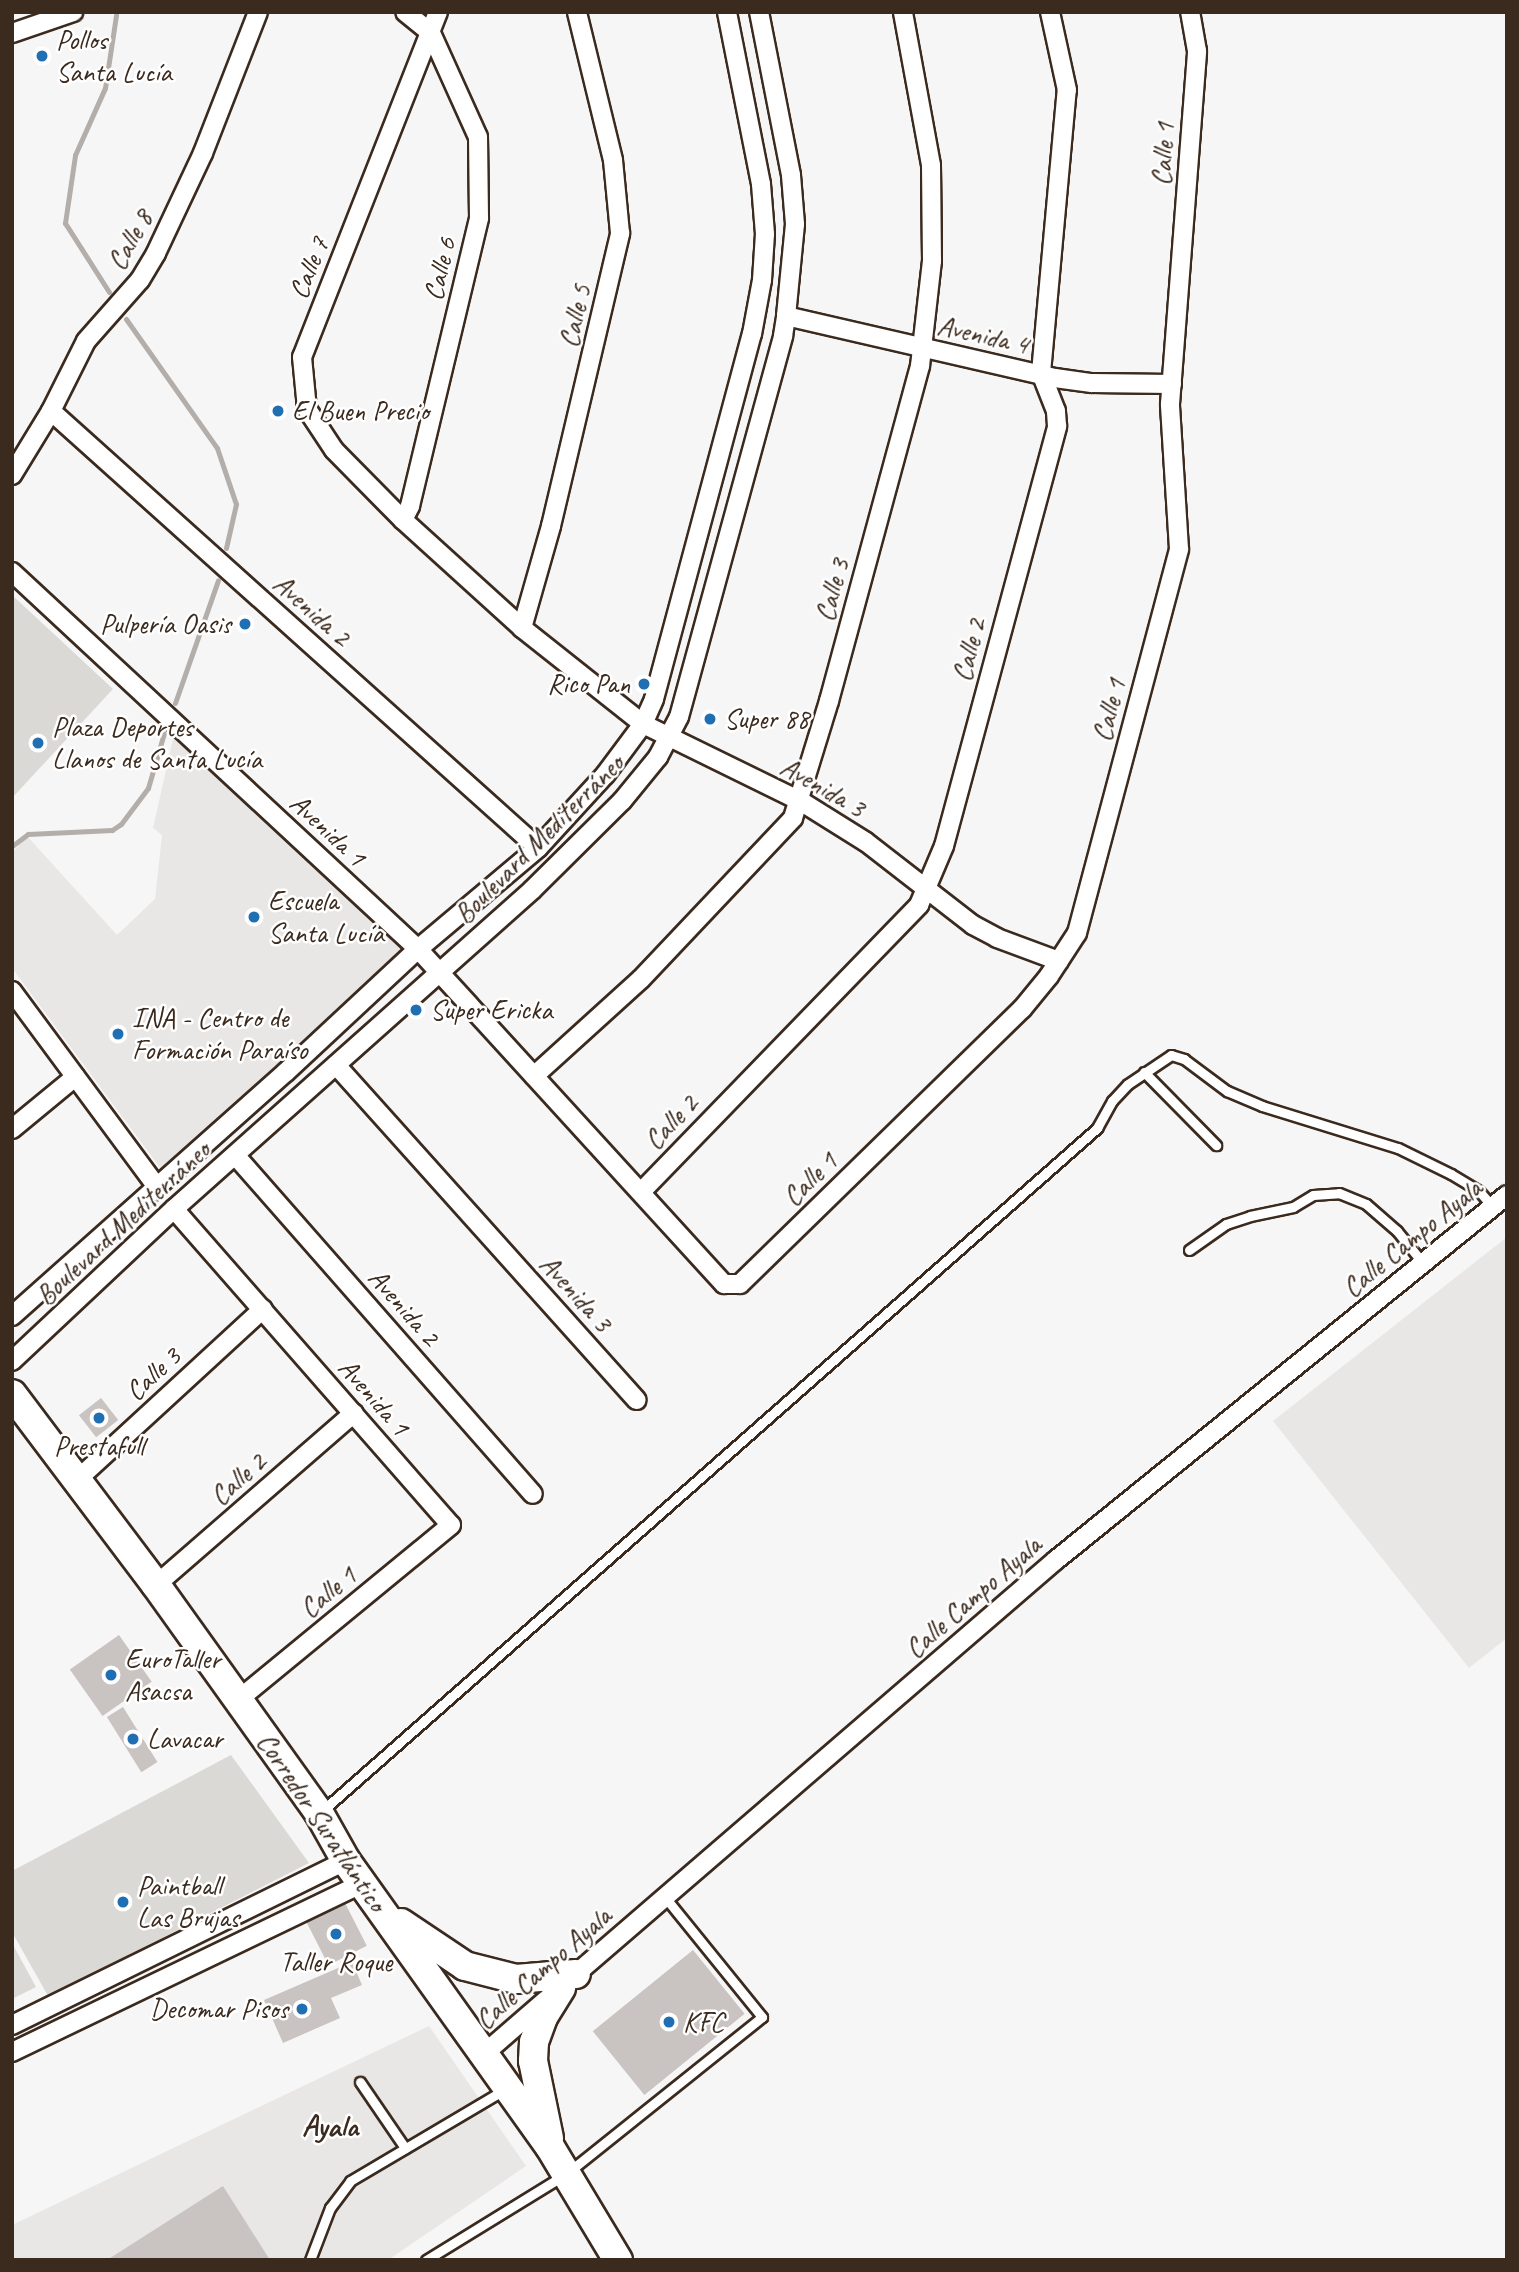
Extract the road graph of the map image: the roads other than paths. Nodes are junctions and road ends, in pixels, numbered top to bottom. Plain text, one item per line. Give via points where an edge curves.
1 (73, 12) edge
2 (258, 12) edge
3 (405, 12) edge
4 (438, 12) edge
5 (577, 12) edge
6 (727, 12) edge
7 (759, 12) edge
8 (903, 12) edge
9 (1050, 12) edge
10 (1190, 12) edge
11 (12, 33) edge
12 (431, 33) junction
13 (786, 316) junction
14 (922, 348) junction
15 (1042, 376) junction
16 (1171, 384) junction
17 (51, 411) junction
18 (12, 475) edge
19 (403, 520) junction
20 (12, 572) edge
21 (522, 628) junction
22 (643, 724) junction
23 (670, 736) junction
24 (799, 800) junction
25 (538, 848) junction
26 (926, 888) junction
27 (418, 949) junction
28 (1059, 961) junction
29 (439, 973) junction
30 (12, 991) edge
31 (336, 1065) junction
32 (1144, 1072) junction
33 (534, 1076) junction
34 (75, 1077) junction
35 (12, 1129) edge
36 (1216, 1145) dead end
37 (235, 1155) junction
38 (157, 1187) junction
39 (641, 1192) junction
40 (1500, 1201) edge
41 (174, 1209) junction
42 (1189, 1250) dead end
43 (1423, 1263) junction
44 (740, 1284) joint
45 (263, 1309) junction
46 (12, 1316) edge
47 (12, 1361) edge
48 (12, 1394) edge
49 (637, 1400) dead end
50 (354, 1413) junction
51 (78, 1479) junction
52 (533, 1494) dead end
53 (451, 1525) joint
54 (156, 1585) junction
55 (238, 1700) junction
56 (319, 1813) junction
57 (354, 1872) junction
58 (664, 1896) junction
59 (378, 1906) junction
60 (568, 1981) junction
61 (12, 2025) edge
62 (12, 2052) edge
63 (485, 2053) junction
64 (360, 2082) dead end
65 (509, 2088) junction
66 (550, 2147) junction
67 (405, 2148) junction
68 (566, 2174) junction
69 (310, 2260) edge
70 (426, 2260) edge
71 (618, 2260) edge

1 - 11 street
2 - 17 street, Calle 8 via 204,153 156,253 140,280 86,341
3 - 12 street
4 - 12 street, Calle 7
5 - 21 street, Calle 5 via 613,160 620,233 551,526
6 - 22 street, Boulevard Mediterráneo via 761,184 762,280 752,334 654,699
7 - 13 street, Boulevard Mediterráneo via 791,175 795,224
8 - 14 street, Calle 3 via 931,165 932,261
9 - 15 street, Calle 2 via 1067,90
10 - 16 street, Calle 1 via 1197,51
12 - 19 street, Calle 6 via 478,137 479,218
12 - 19 street, Calle 7 via 302,357 307,409 334,450
13 - 14 street, Avenida 4
13 - 23 street, Boulevard Mediterráneo via 679,717
14 - 15 street, Avenida 4
14 - 24 street, Calle 3
15 - 16 street, Avenida 4 via 1092,383
15 - 26 street, Calle 2 via 1057,426 944,846
16 - 28 street, Calle 1 via 1179,549 1077,933
17 - 18 street, Calle 8
17 - 25 street, Avenida 2
19 - 21 street, Avenida 3
20 - 27 street, Avenida 1
21 - 22 street, Avenida 3
22 - 23 street, Avenida 3
22 - 25 street, Boulevard Mediterráneo via 605,775
23 - 24 street, Avenida 3
23 - 29 street, Boulevard Mediterráneo via 622,801
24 - 26 street, Avenida 3 via 866,842
24 - 33 street, Calle 3 via 793,818 641,979
25 - 27 street, Boulevard Mediterráneo
26 - 28 street, Avenida 3 via 985,932
26 - 39 street, Calle 2 via 919,905
27 - 29 street, Avenida 1
27 - 38 street, Boulevard Mediterráneo
28 - 44 street, Calle 1 via 1023,1009
29 - 31 street, Boulevard Mediterráneo
29 - 33 street, Avenida 1
30 - 34 street
31 - 37 street, Boulevard Mediterráneo
31 - 49 street, Avenida 3
32 - 36 lane
32 - 40 lane via 1171,1055 1184,1059 1238,1096 1398,1148
32 - 56 lane via 1112,1101 1097,1128
33 - 39 street, Avenida 1
34 - 35 street
34 - 38 street
37 - 41 street, Boulevard Mediterráneo
37 - 52 street, Avenida 2
38 - 46 street, Boulevard Mediterráneo
39 - 44 street, Avenida 1 via 724,1284
40 - 43 street, Calle Campo Ayala
41 - 45 street, Avenida 1
41 - 47 street, Boulevard Mediterráneo
42 - 43 lane via 1226,1224 1293,1208 1313,1195 1339,1193 1366,1204 1398,1231
43 - 58 street, Calle Campo Ayala via 1056,1560
45 - 50 street, Avenida 1
45 - 51 street, Calle 3
48 - 51 main road, Corredor Suratlántico
50 - 53 street, Avenida 1
50 - 54 street, Calle 2
51 - 54 main road, Corredor Suratlántico
53 - 55 street, Calle 1
54 - 55 main road, Corredor Suratlántico
55 - 56 main road, Corredor Suratlántico
56 - 57 main road, Corredor Suratlántico
57 - 59 main road, Corredor Suratlántico
57 - 61 street
57 - 62 street
58 - 60 street, Calle Campo Ayala
58 - 68 lane via 762,2017
59 - 60 main road via 465,1966 516,1979
59 - 63 main road, Corredor Suratlántico
60 - 63 street, Calle Campo Ayala
60 - 66 main road via 543,2017 534,2042 533,2061
63 - 65 main road, Corredor Suratlántico
64 - 67 lane
65 - 66 main road, Corredor Suratlántico
65 - 67 lane
66 - 68 main road, Corredor Suratlántico
67 - 69 lane via 350,2180 330,2208
68 - 70 lane
68 - 71 main road, Corredor Suratlántico

